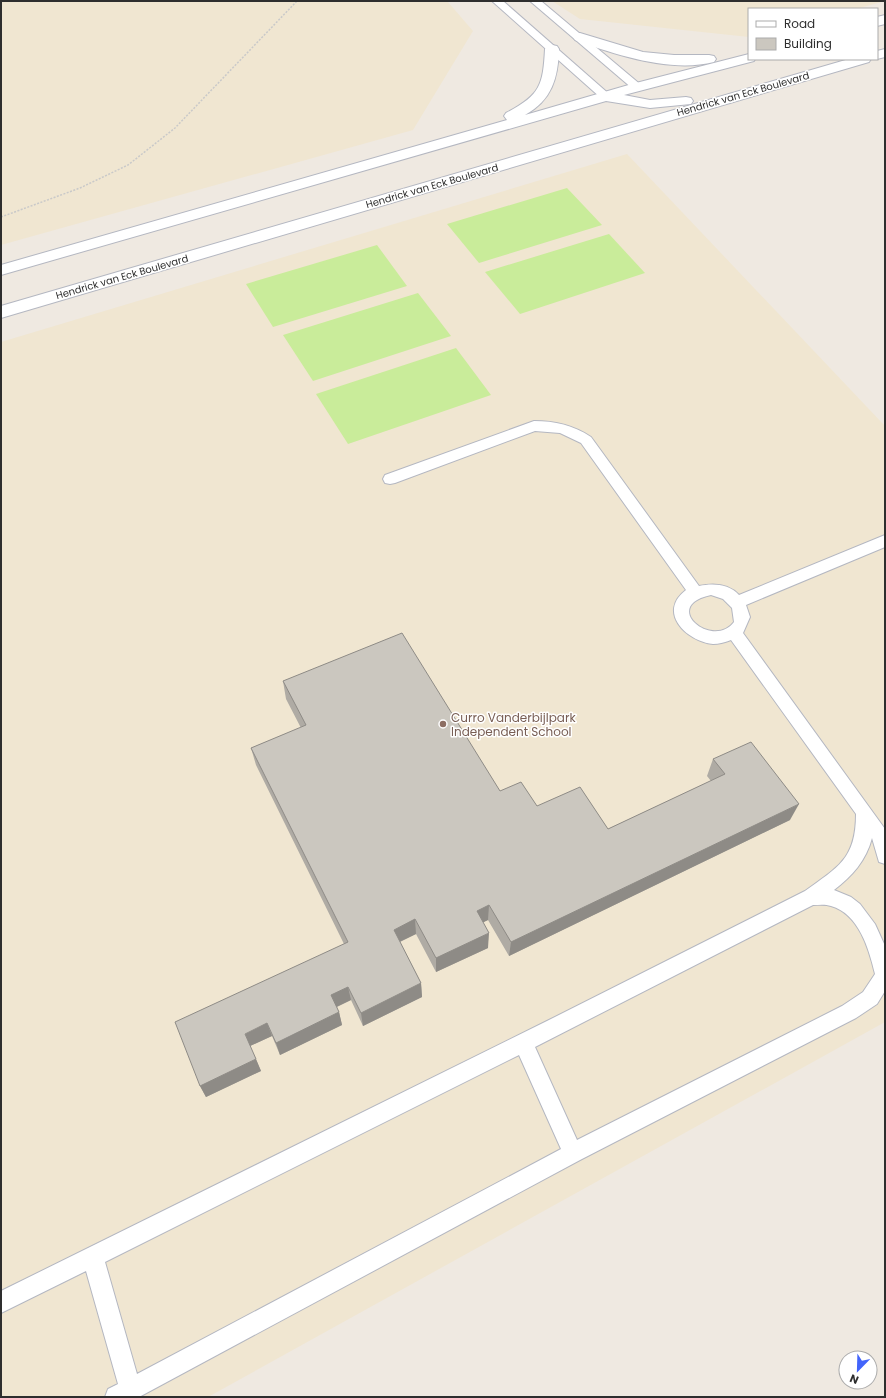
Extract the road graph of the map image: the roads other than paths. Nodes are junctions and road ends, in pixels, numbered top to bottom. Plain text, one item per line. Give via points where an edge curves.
1 (497, 1) edge
2 (535, 1) edge
3 (580, 37) junction
4 (552, 49) junction
5 (748, 57) edge
6 (748, 57) edge
7 (860, 60) edge
8 (637, 87) junction
9 (605, 96) junction
10 (638, 103) junction
11 (470, 135) junction
12 (585, 141) junction
13 (1, 270) edge
14 (1, 312) edge
15 (390, 479) dead end
16 (885, 541) edge
17 (695, 591) junction
18 (737, 602) junction
19 (734, 632) junction
20 (864, 812) junction
21 (885, 856) edge
22 (811, 897) junction
23 (885, 976) edge
24 (523, 1042) junction
25 (573, 1153) junction
26 (93, 1258) junction
27 (1, 1302) edge
28 (123, 1393) edge

1 - 4 lane
2 - 3 lane
3 - 5 main road via 628,54 653,58 704,60
3 - 8 lane
4 - 9 lane
4 - 11 main road via 551,74 543,93 536,101 521,111
6 - 8 main road
7 - 10 main road via 807,66 682,102
7 - 12 main road, Hendrick van Eck Boulevard
8 - 9 main road
8 - 10 main road via 641,96
9 - 10 main road
9 - 11 main road
10 - 12 main road via 622,118
11 - 13 main road
12 - 14 main road, Hendrick van Eck Boulevard
15 - 17 lane via 534,426 549,425 563,428 586,440
16 - 18 lane
17 - 18 lane via 721,591
17 - 19 lane via 685,598 681,605 680,612 688,627 696,633 716,638
18 - 19 lane via 743,618
19 - 20 lane
20 - 21 lane via 880,836
20 - 22 lane via 863,839 858,854 848,869
22 - 23 lane via 832,898 848,905 874,938
22 - 24 lane
23 - 25 lane via 870,998 849,1012
24 - 25 lane
24 - 26 lane
25 - 28 lane
26 - 27 lane
26 - 28 lane

